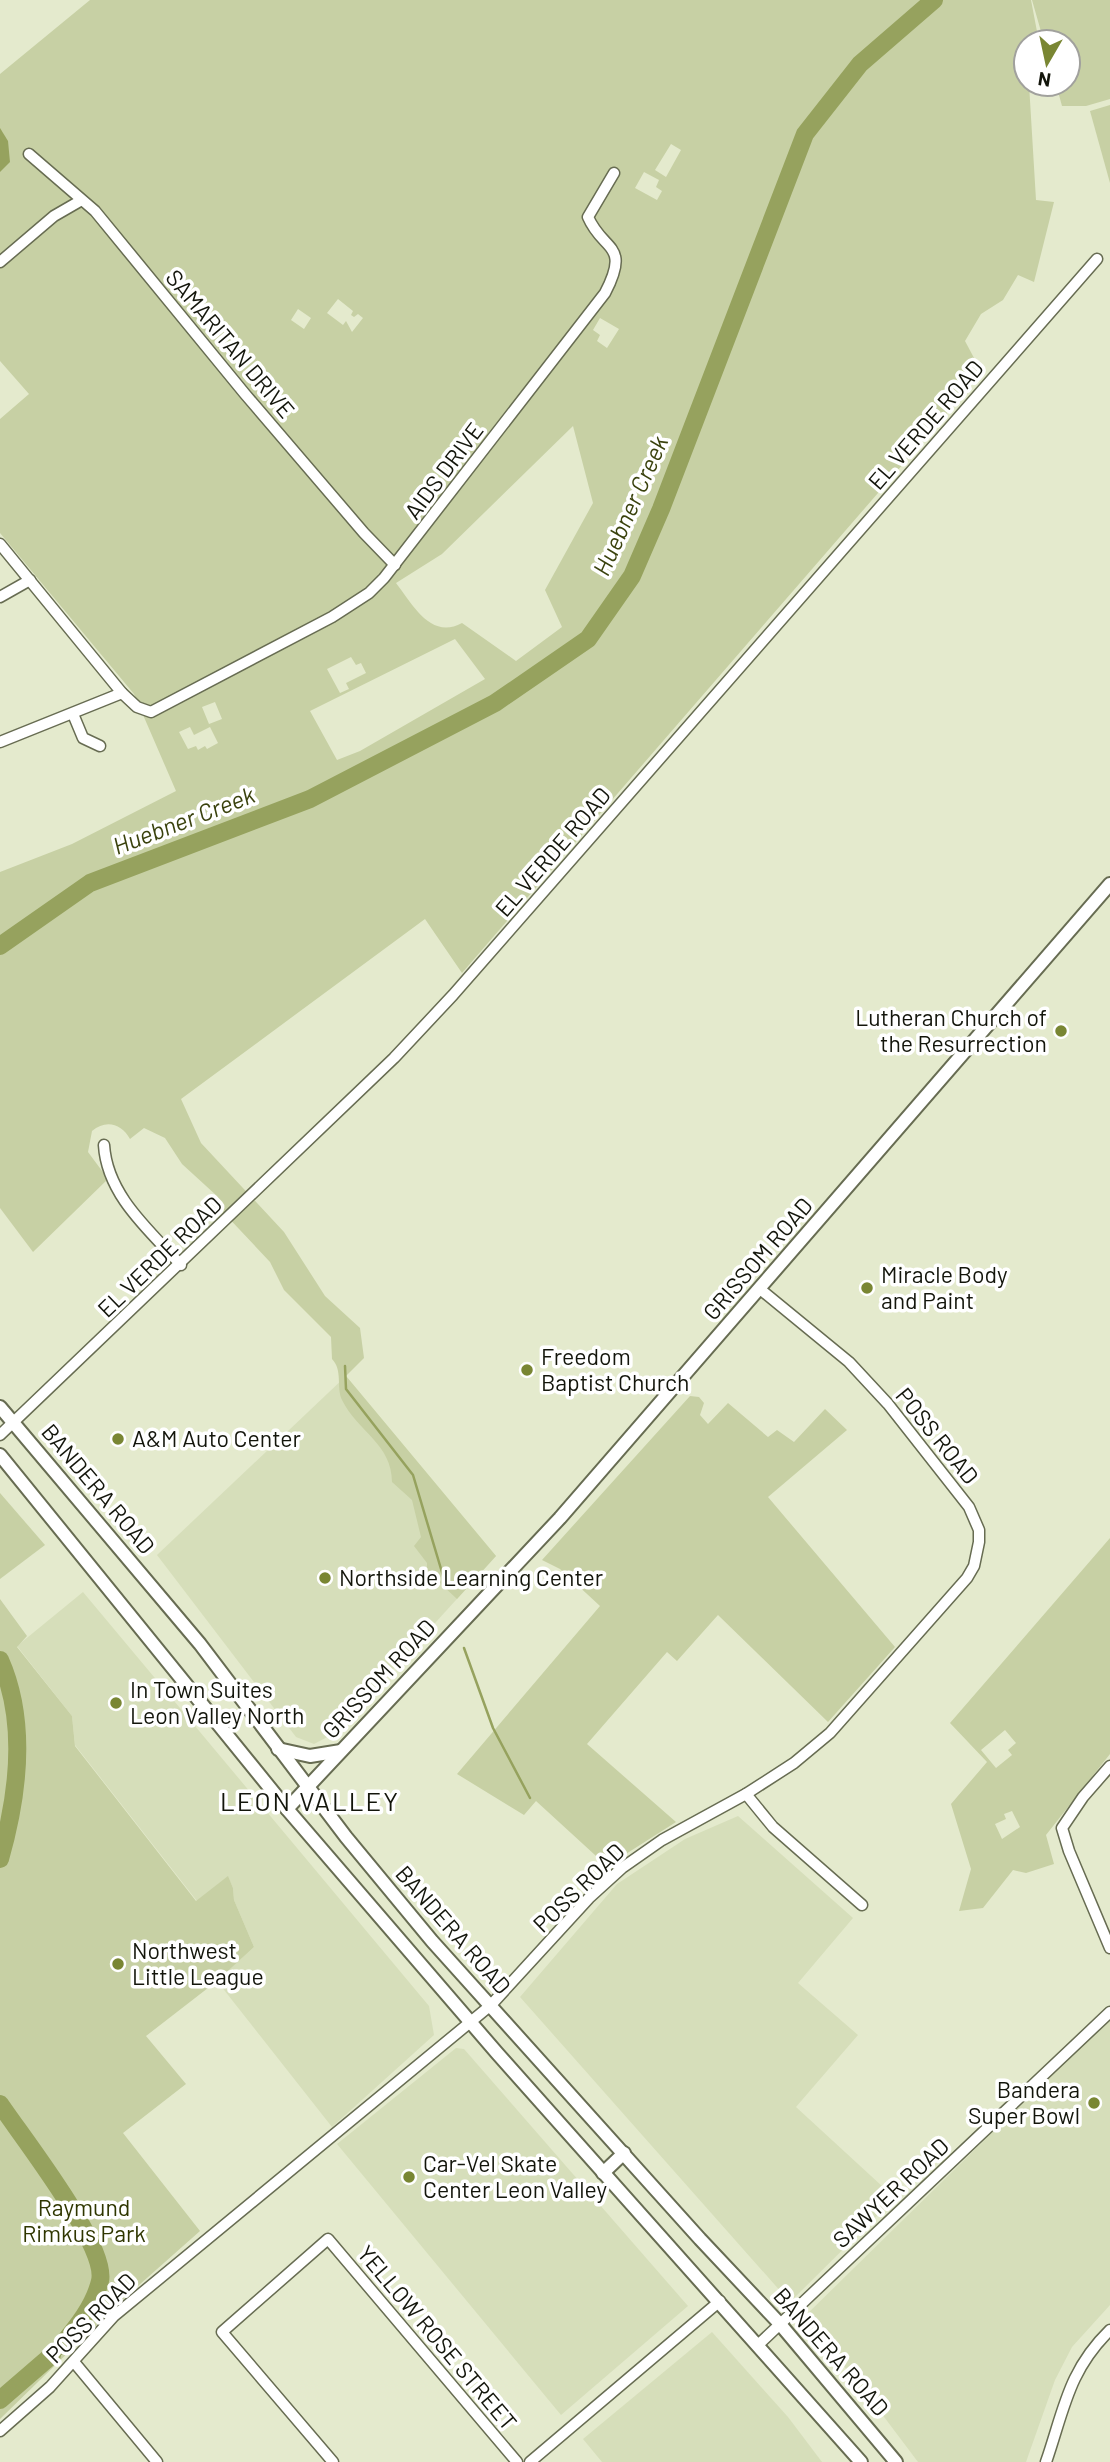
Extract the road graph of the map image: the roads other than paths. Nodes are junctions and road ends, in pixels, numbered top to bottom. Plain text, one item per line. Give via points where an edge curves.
1 (29, 155) dead end
2 (614, 173) dead end
3 (80, 201) junction
4 (1097, 258) dead end
5 (0, 262) edge
6 (0, 544) edge
7 (395, 565) junction
8 (30, 580) junction
9 (0, 597) edge
10 (122, 693) junction
11 (73, 714) junction
12 (0, 742) edge
13 (100, 746) dead end
14 (1110, 884) edge
15 (104, 1145) dead end
16 (181, 1265) junction
17 (760, 1289) junction
18 (0, 1407) edge
19 (14, 1422) junction
20 (0, 1435) edge
21 (0, 1455) edge
22 (278, 1749) junction
23 (341, 1751) junction
24 (1110, 1766) edge
25 (308, 1787) junction
26 (746, 1794) junction
27 (287, 1809) junction
28 (862, 1905) dead end
29 (1110, 1948) edge
30 (491, 2005) junction
31 (1110, 2012) edge
32 (469, 2022) junction
33 (624, 2153) junction
34 (603, 2173) junction
35 (720, 2301) junction
36 (780, 2323) junction
37 (1110, 2330) edge
38 (759, 2344) junction
39 (74, 2362) junction
40 (0, 2431) edge
41 (157, 2462) edge
42 (333, 2462) edge
43 (517, 2462) edge
44 (530, 2462) edge
45 (861, 2462) edge
46 (896, 2462) edge
47 (1046, 2462) edge

1 - 3 street, SAMARITAN DRIVE
2 - 7 street, AIDS DRIVE via 588,217 614,252 613,277 605,293
3 - 5 street via 54,216
3 - 7 street, SAMARITAN DRIVE via 95,211 245,394
4 - 16 street, EL VERDE ROAD via 453,995
6 - 8 street
7 - 10 street, AIDS DRIVE via 369,593 332,617 151,712
8 - 9 street
8 - 10 street
10 - 11 street
11 - 12 street
11 - 13 street via 83,738
14 - 17 main road, GRISSOM ROAD
15 - 16 street via 110,1178 132,1212
16 - 19 street, EL VERDE ROAD
17 - 23 main road, GRISSOM ROAD via 560,1518
17 - 26 street, POSS ROAD via 849,1362 888,1404 970,1507 979,1542 974,1566 963,1583 830,1733
18 - 19 main road, BANDERA ROAD
19 - 20 street, EL VERDE ROAD
19 - 22 main road, BANDERA ROAD via 200,1644
21 - 27 main road, BANDERA ROAD
22 - 23 main road via 310,1756
22 - 25 main road, BANDERA ROAD
23 - 25 main road, GRISSOM ROAD
24 - 29 street via 1062,1828
25 - 27 main road, GRISSOM ROAD
25 - 30 main road, BANDERA ROAD
26 - 28 street via 773,1827
26 - 30 street, POSS ROAD via 662,1839 622,1868
27 - 32 main road, BANDERA ROAD
30 - 32 street, POSS ROAD
30 - 33 main road, BANDERA ROAD
31 - 36 street, SAWYER ROAD
32 - 34 main road, BANDERA ROAD
32 - 39 street, POSS ROAD via 124,2307
33 - 34 main road
33 - 36 main road, BANDERA ROAD
34 - 35 main road, BANDERA ROAD
35 - 38 main road, BANDERA ROAD
35 - 44 street
36 - 38 street, SAWYER ROAD
36 - 46 main road, BANDERA ROAD
37 - 47 street via 1088,2352 1071,2382
38 - 45 main road, BANDERA ROAD
39 - 40 street, POSS ROAD
39 - 41 street
42 - 43 street, YELLOW ROSE STREET via 222,2332 328,2239

